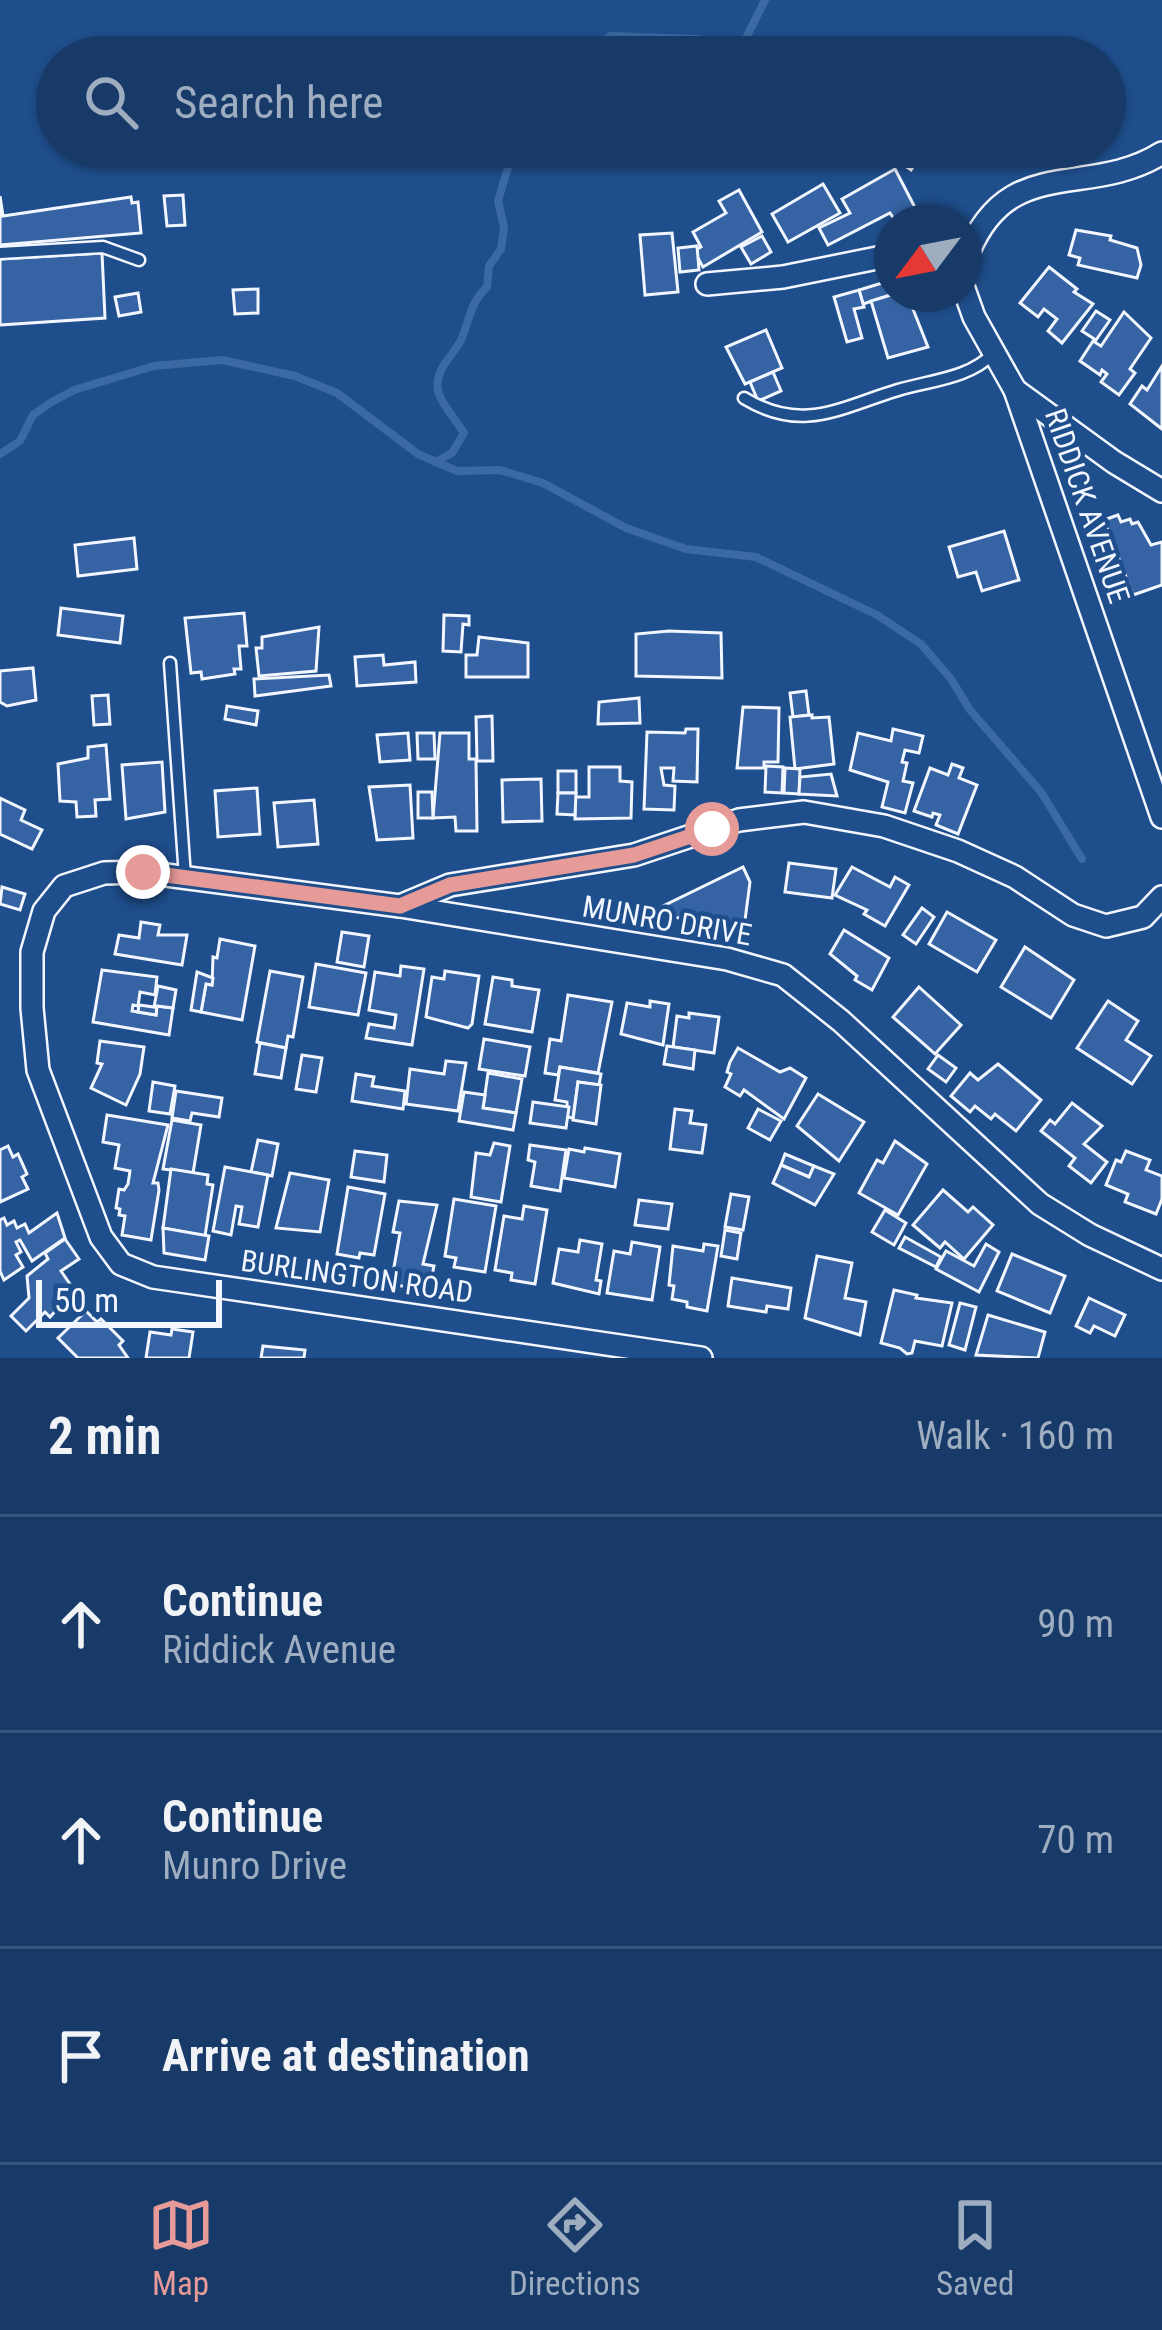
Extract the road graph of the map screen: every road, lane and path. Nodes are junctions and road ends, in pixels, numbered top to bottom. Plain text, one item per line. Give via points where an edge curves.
1 (1162, 153) edge
2 (1126, 167) edge
3 (1123, 168) edge
4 (982, 221) edge
5 (0, 253) edge
6 (874, 259) edge
7 (139, 260) dead end
8 (706, 284) dead end
9 (975, 312) edge
10 (994, 352) junction
11 (1015, 390) junction
12 (744, 398) dead end
13 (1162, 491) edge
14 (170, 663) dead end
15 (1162, 817) edge
16 (185, 878) junction
17 (64, 886) joint
18 (1162, 897) edge
19 (400, 906) junction
20 (1162, 1269) edge
21 (672, 1356) edge
22 (700, 1358) edge

1 - 2 street
3 - 4 street via 1022,190
5 - 7 lane via 103,247
6 - 8 street
9 - 10 street, RIDDICK AVENUE
10 - 11 street, RIDDICK AVENUE
10 - 12 lane via 964,373 827,414 782,415
11 - 13 street
11 - 15 street, RIDDICK AVENUE
14 - 16 lane
16 - 17 street, MUNRO DRIVE via 104,873
16 - 19 street, MUNRO DRIVE
17 - 21 street, BURLINGTON ROAD via 44,911 32,952 38,1070 101,1237 122,1264 153,1276
18 - 19 street via 1143,916 1106,926 958,851 884,826 804,812 739,820 634,855 450,885
19 - 20 street, MUNRO DRIVE via 783,975 1040,1204
21 - 22 street, BURLINGTON ROAD

